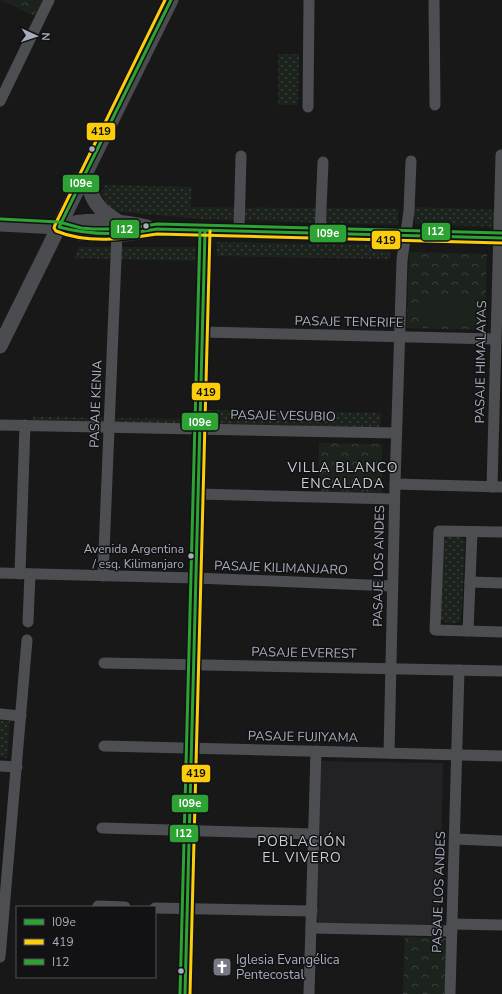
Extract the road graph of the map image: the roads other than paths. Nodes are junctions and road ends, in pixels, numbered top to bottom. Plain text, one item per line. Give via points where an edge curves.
1 (49, 0) edge
2 (171, 0) edge
3 (309, 0) edge
4 (434, 0) edge
5 (0, 101) edge
6 (435, 105) dead end
7 (308, 107) dead end
8 (501, 155) dead end
9 (241, 156) dead end
10 (411, 161) dead end
11 (322, 162) dead end
12 (86, 174) junction
13 (0, 224) edge
14 (59, 227) junction
15 (118, 228) junction
16 (205, 231) junction
17 (239, 232) junction
18 (320, 234) junction
19 (405, 236) junction
20 (500, 238) edge
21 (203, 332) junction
22 (400, 337) junction
23 (496, 339) junction
24 (1, 343) edge
25 (0, 425) edge
26 (24, 426) junction
27 (109, 427) junction
28 (200, 428) junction
29 (396, 433) junction
30 (395, 484) junction
31 (497, 487) edge
32 (198, 494) junction
33 (394, 499) junction
34 (472, 532) junction
35 (502, 532) edge
36 (0, 573) edge
37 (25, 574) junction
38 (103, 576) junction
39 (196, 578) junction
40 (470, 582) junction
41 (502, 583) edge
42 (392, 586) junction
43 (28, 622) dead end
44 (468, 631) junction
45 (502, 632) edge
46 (27, 640) dead end
47 (104, 663) dead end
48 (194, 665) junction
49 (390, 669) junction
50 (459, 670) junction
51 (502, 671) edge
52 (0, 714) edge
53 (21, 716) junction
54 (104, 746) dead end
55 (192, 748) junction
56 (316, 751) junction
57 (389, 753) junction
58 (457, 755) junction
59 (502, 756) edge
60 (0, 766) edge
61 (17, 768) junction
62 (102, 828) dead end
63 (189, 831) junction
64 (314, 834) junction
65 (454, 840) junction
66 (502, 841) edge
67 (156, 908) edge
68 (187, 908) junction
69 (312, 911) junction
70 (502, 925) edge
71 (311, 928) junction
72 (452, 928) junction
73 (0, 957) edge
74 (185, 994) edge
75 (309, 994) edge
76 (450, 994) edge

1 - 5 street
2 - 12 main road
3 - 7 street
4 - 6 street
8 - 20 street, PASAJE HIMALAYAS
9 - 17 street
10 - 19 street, PASAJE LOS ANDES
11 - 18 street
12 - 14 main road
12 - 15 main road via 89,190 98,206
13 - 14 main road
14 - 15 main road via 83,222
14 - 24 main road
15 - 16 main road via 141,225 157,229
15 - 27 street, PASAJE KENIA
16 - 17 main road
16 - 21 main road
17 - 18 main road
18 - 19 main road
19 - 20 main road
19 - 22 street, PASAJE LOS ANDES
20 - 23 street, PASAJE HIMALAYAS
21 - 22 street, PASAJE TENERIFE
21 - 28 main road
22 - 23 street, PASAJE TENERIFE
22 - 29 street, PASAJE LOS ANDES
23 - 31 street, PASAJE HIMALAYAS
25 - 26 street, PASAJE VESUBIO
26 - 27 street, PASAJE VESUBIO
26 - 37 street
27 - 28 street, PASAJE VESUBIO
27 - 38 street, PASAJE KENIA
28 - 29 street, PASAJE VESUBIO
28 - 32 main road
29 - 30 street, PASAJE LOS ANDES
30 - 31 street
30 - 33 street, PASAJE LOS ANDES
32 - 33 street
32 - 39 main road
33 - 42 street, PASAJE LOS ANDES
34 - 35 street
34 - 40 street
34 - 44 street via 439,531 438,538 435,630
36 - 37 street, PASAJE KILIMANJARO
37 - 38 street, PASAJE KILIMANJARO
37 - 43 street
38 - 39 street, PASAJE KILIMANJARO
39 - 42 street, PASAJE KILIMANJARO
39 - 48 main road
40 - 41 street
40 - 44 street
42 - 49 street, PASAJE LOS ANDES
44 - 45 street
46 - 53 street
47 - 48 street, PASAJE EVEREST
48 - 49 street, PASAJE EVEREST
48 - 55 main road
49 - 50 street, PASAJE EVEREST
49 - 57 street, PASAJE LOS ANDES
50 - 51 street, PASAJE EVEREST
50 - 58 street, PASAJE LOS ANDES
52 - 53 street
53 - 61 street
54 - 55 street, PASAJE FUJIYAMA
55 - 56 street, PASAJE FUJIYAMA
55 - 63 main road
56 - 57 street, PASAJE FUJIYAMA
56 - 64 street
57 - 58 street, PASAJE FUJIYAMA
58 - 59 street, PASAJE FUJIYAMA
58 - 65 street, PASAJE LOS ANDES
60 - 61 street
61 - 73 street
62 - 63 street
63 - 64 street
63 - 68 main road
64 - 69 street
65 - 66 street
65 - 72 street, PASAJE LOS ANDES
67 - 68 street
68 - 69 street
68 - 74 main road
69 - 71 street
70 - 72 street
71 - 72 street
71 - 75 street
72 - 76 street, PASAJE LOS ANDES

